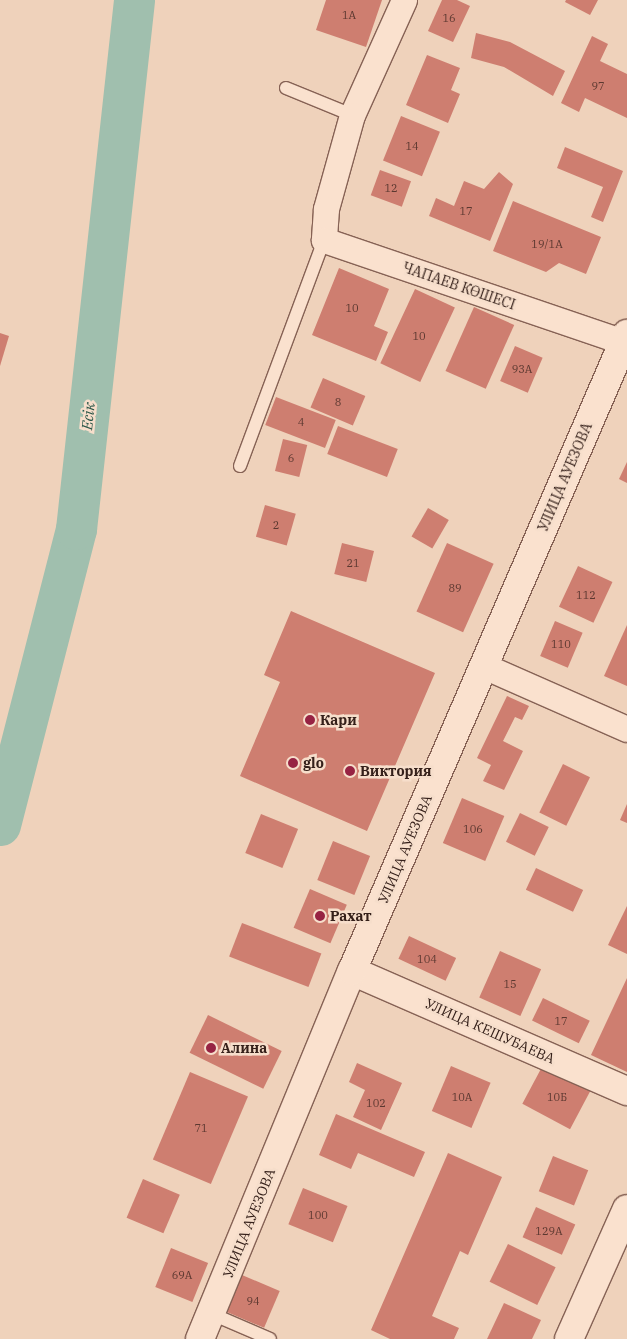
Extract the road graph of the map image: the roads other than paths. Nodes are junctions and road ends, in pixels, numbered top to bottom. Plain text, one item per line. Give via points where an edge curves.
1 (404, 0) edge
2 (286, 88) dead end
3 (352, 115) junction
4 (324, 240) junction
5 (625, 338) edge
6 (240, 466) dead end
7 (484, 666) junction
8 (627, 729) edge
9 (352, 971) junction
10 (627, 1091) edge
11 (627, 1209) edge
12 (212, 1314) junction
13 (200, 1339) edge
14 (270, 1339) edge
15 (569, 1339) edge

1 - 3 street
2 - 3 lane
3 - 4 street via 326,209
4 - 5 street, ЧАПАЕВ КӨШЕСІ
4 - 6 lane
5 - 7 street, УЛИЦА АУЕЗОВА
7 - 8 street
7 - 9 street, УЛИЦА АУЕЗОВА
9 - 10 street, УЛИЦА КЕШУБАЕВА
9 - 12 street, УЛИЦА АУЕЗОВА
11 - 15 street
12 - 13 street, УЛИЦА АУЕЗОВА
12 - 14 lane

